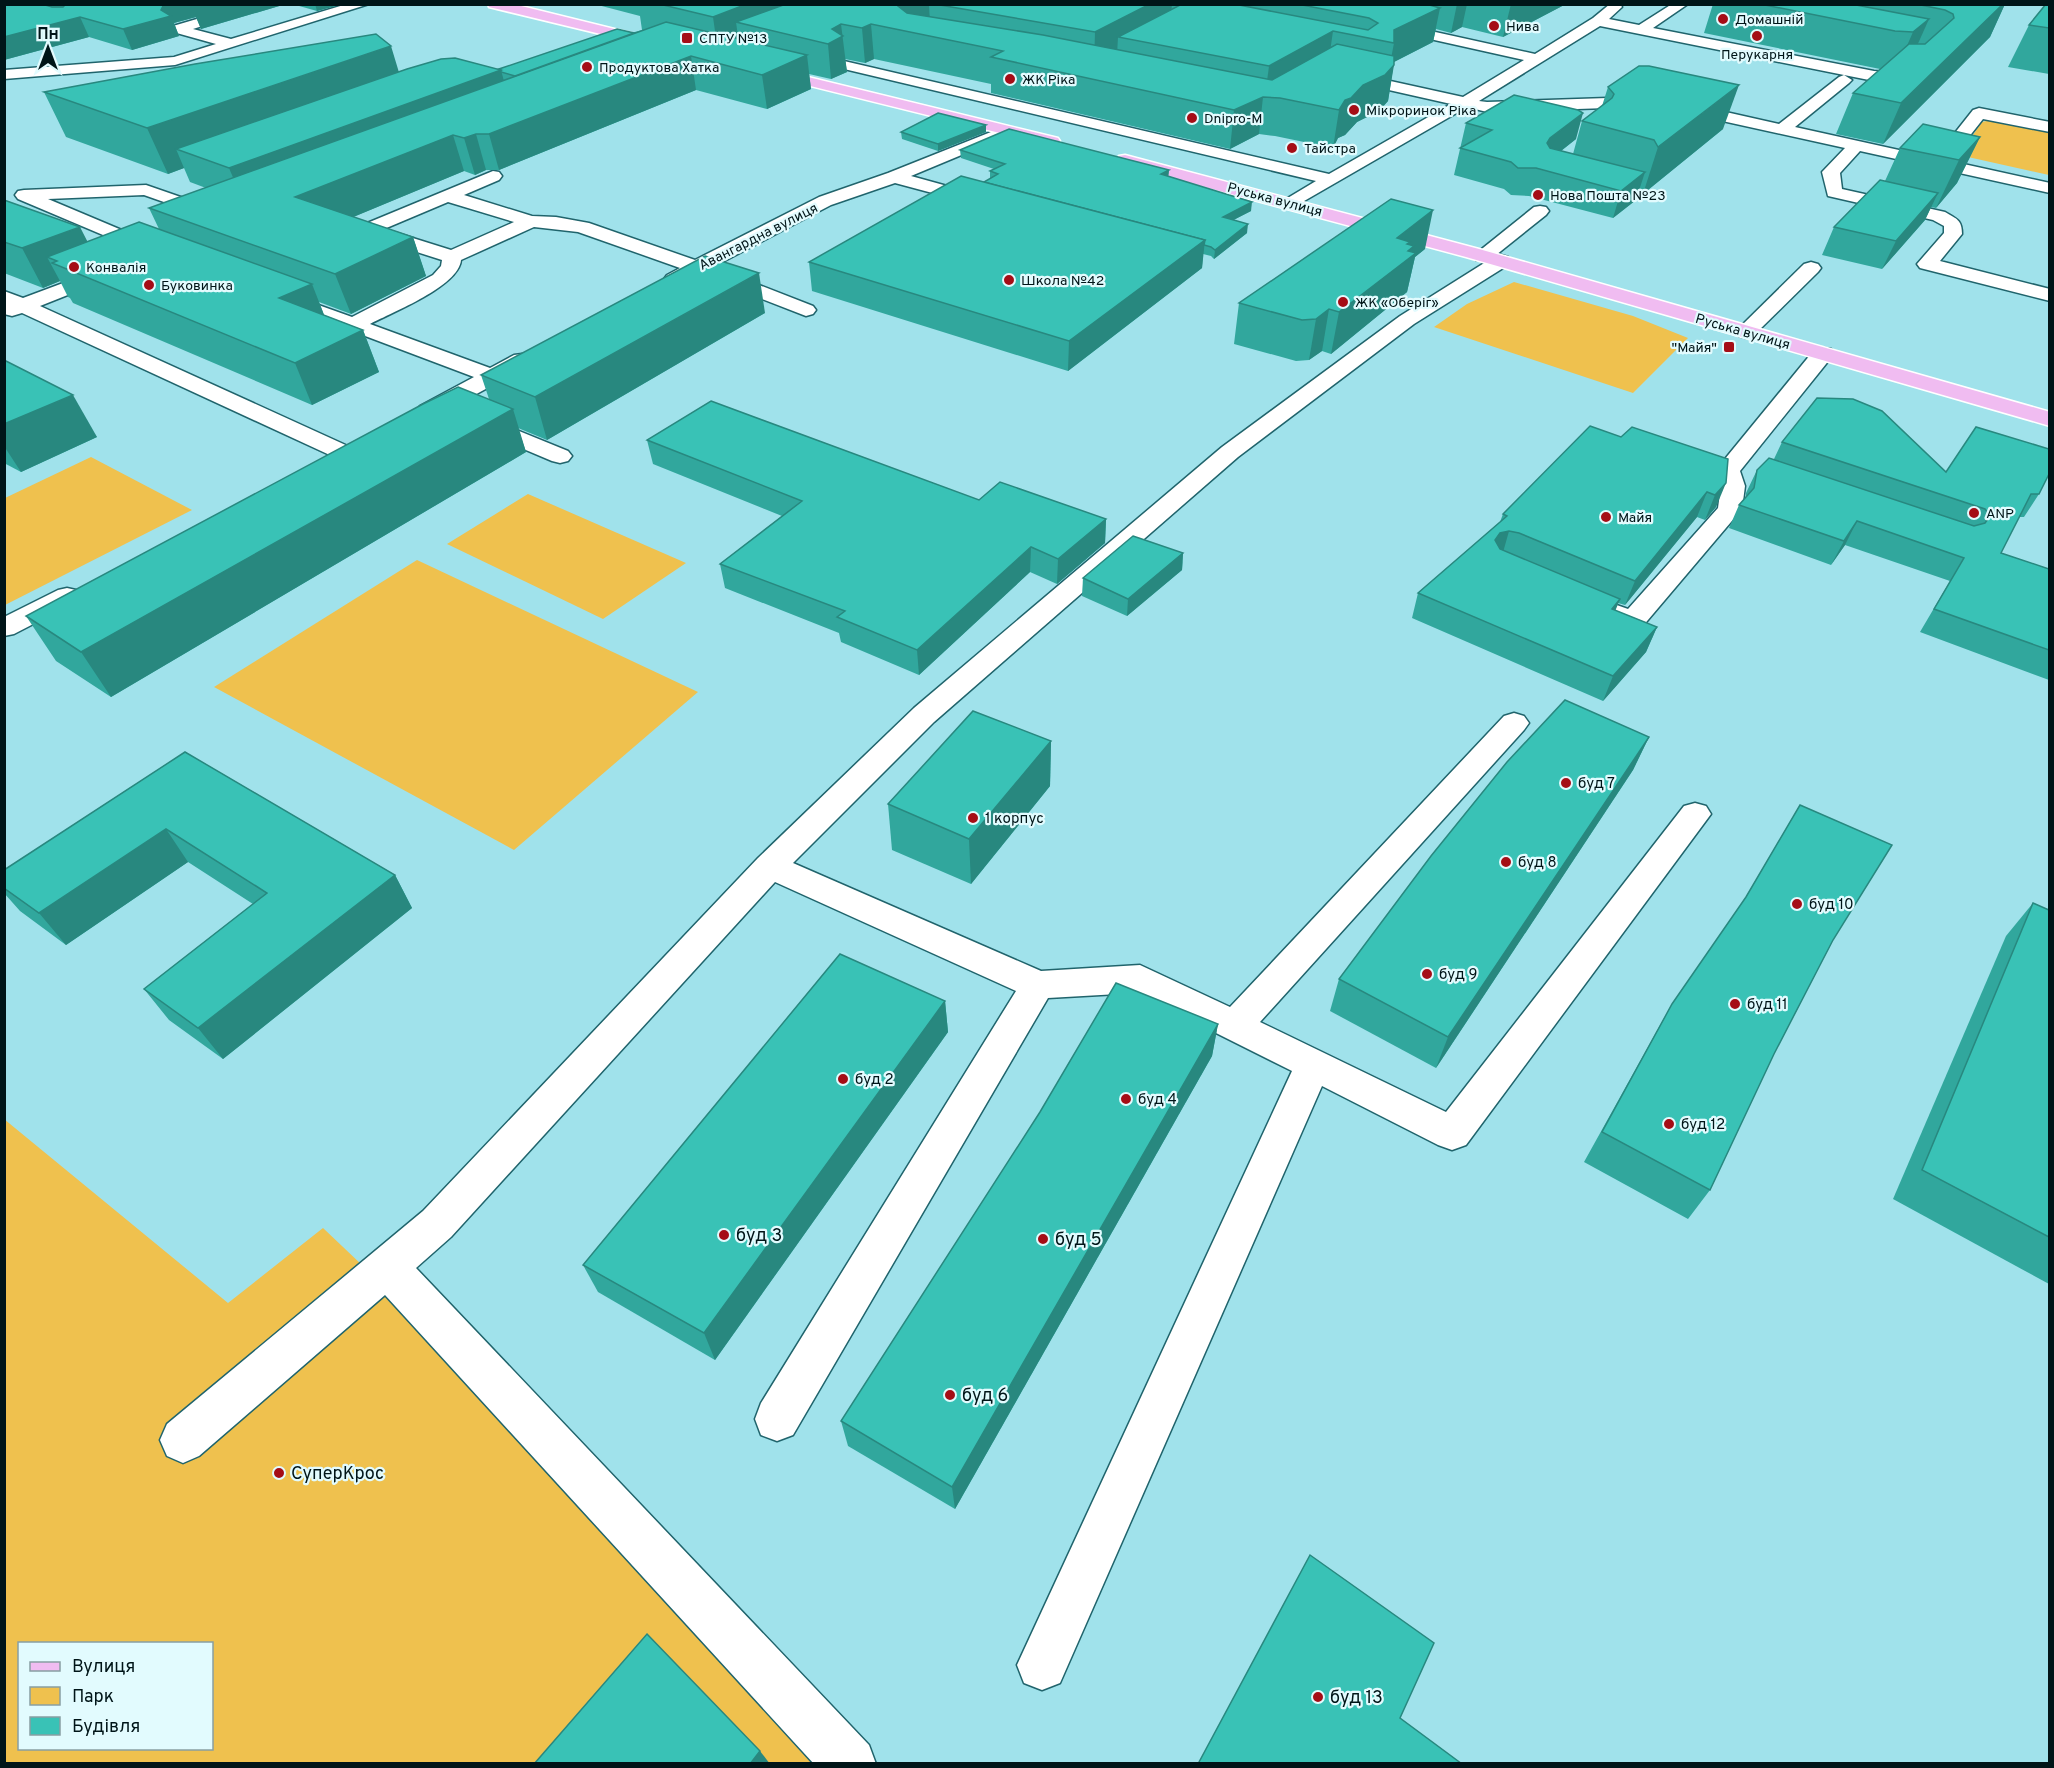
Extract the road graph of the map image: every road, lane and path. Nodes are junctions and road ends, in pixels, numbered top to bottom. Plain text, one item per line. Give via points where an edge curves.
1 (265, 4) edge
2 (363, 4) edge
3 (1682, 4) edge
4 (498, 5) edge
5 (1615, 5) edge
6 (1598, 21) junction
7 (1375, 22) edge
8 (1642, 29) junction
9 (231, 44) junction
10 (667, 49) joint
11 (1928, 54) edge
12 (646, 57) edge
13 (1538, 58) junction
14 (844, 65) edge
15 (751, 67) edge
16 (1329, 72) edge
17 (4, 75) edge
18 (1844, 80) edge
19 (1468, 82) dead end
20 (1491, 87) junction
21 (1464, 102) junction
22 (1487, 106) junction
23 (1551, 123) edge
24 (2049, 127) edge
25 (1784, 128) junction
26 (1009, 130) junction
27 (1066, 144) edge
28 (1855, 147) junction
29 (1111, 156) edge
30 (1939, 163) junction
31 (493, 176) edge
32 (894, 177) junction
33 (1332, 180) junction
34 (168, 182) edge
35 (4, 188) edge
36 (2049, 188) edge
37 (146, 190) junction
38 (24, 195) junction
39 (447, 196) junction
40 (1292, 202) junction
41 (997, 206) edge
42 (1540, 211) edge
43 (232, 213) edge
44 (531, 221) junction
45 (452, 257) junction
46 (1492, 258) junction
47 (696, 267) junction
48 (1810, 268) dead end
49 (655, 289) edge
50 (266, 292) edge
51 (2049, 295) edge
52 (4, 297) edge
53 (25, 305) junction
54 (806, 310) dead end
55 (4, 313) edge
56 (352, 324) junction
57 (1746, 332) junction
58 (542, 349) edge
59 (1822, 354) junction
60 (490, 376) junction
61 (439, 405) junction
62 (410, 419) edge
63 (2049, 419) edge
64 (560, 456) dead end
65 (321, 463) edge
66 (89, 584) edge
67 (1567, 593) edge
68 (4, 628) edge
69 (1514, 723) dead end
70 (1695, 813) dead end
71 (770, 866) junction
72 (1038, 985) junction
73 (1234, 1026) junction
74 (1313, 1065) junction
75 (387, 1267) junction
76 (777, 1419) dead end
77 (183, 1440) dead end
78 (1042, 1665) dead end
79 (850, 1764) edge

1 - 9 street via 178,29
2 - 9 street
3 - 8 street
4 - 10 main road
5 - 6 street
6 - 8 street
6 - 13 street
7 - 13 street
8 - 11 street via 1874,76 1901,78
9 - 17 street via 175,61
10 - 12 street
13 - 20 street
14 - 33 street
15 - 26 main road
16 - 21 street
18 - 25 street
19 - 20 street
20 - 21 street
21 - 22 street
21 - 33 street
22 - 23 street
22 - 25 street via 1638,102
24 - 30 street via 1979,113
25 - 28 street
26 - 27 main road
26 - 32 street, Авангардна вулиця
28 - 30 street
28 - 51 street via 1831,172 1834,192 1939,216 1953,224 1953,234 1927,264
29 - 40 main road, Руська вулиця
30 - 36 street
31 - 39 street
32 - 41 street
32 - 47 street, Авангардна вулиця via 825,201
33 - 40 street
34 - 37 street
35 - 38 street
37 - 38 street
37 - 43 street via 221,218
38 - 53 street via 163,254
39 - 44 street
39 - 45 street via 368,230
40 - 46 main road, Руська вулиця
42 - 46 street
44 - 45 street
44 - 47 street via 582,227
45 - 56 street via 451,267 440,279
46 - 57 main road, Руська вулиця
46 - 71 street via 1230,452 924,716
47 - 49 street, Авангардна вулиця
47 - 54 street
48 - 57 street
50 - 56 street
52 - 53 street
53 - 55 street
53 - 65 street via 352,447
56 - 60 street
57 - 59 main road, Руська вулиця
58 - 60 street
59 - 63 main road, Руська вулиця
59 - 67 street via 1732,467 1730,509 1632,621
60 - 61 street
61 - 62 street
61 - 64 street
66 - 68 street
69 - 73 street
70 - 74 street via 1452,1133
71 - 72 street
71 - 75 street via 437,1224
72 - 73 street via 1140,979
72 - 76 street
73 - 74 street
74 - 78 street
75 - 77 street
75 - 79 street

